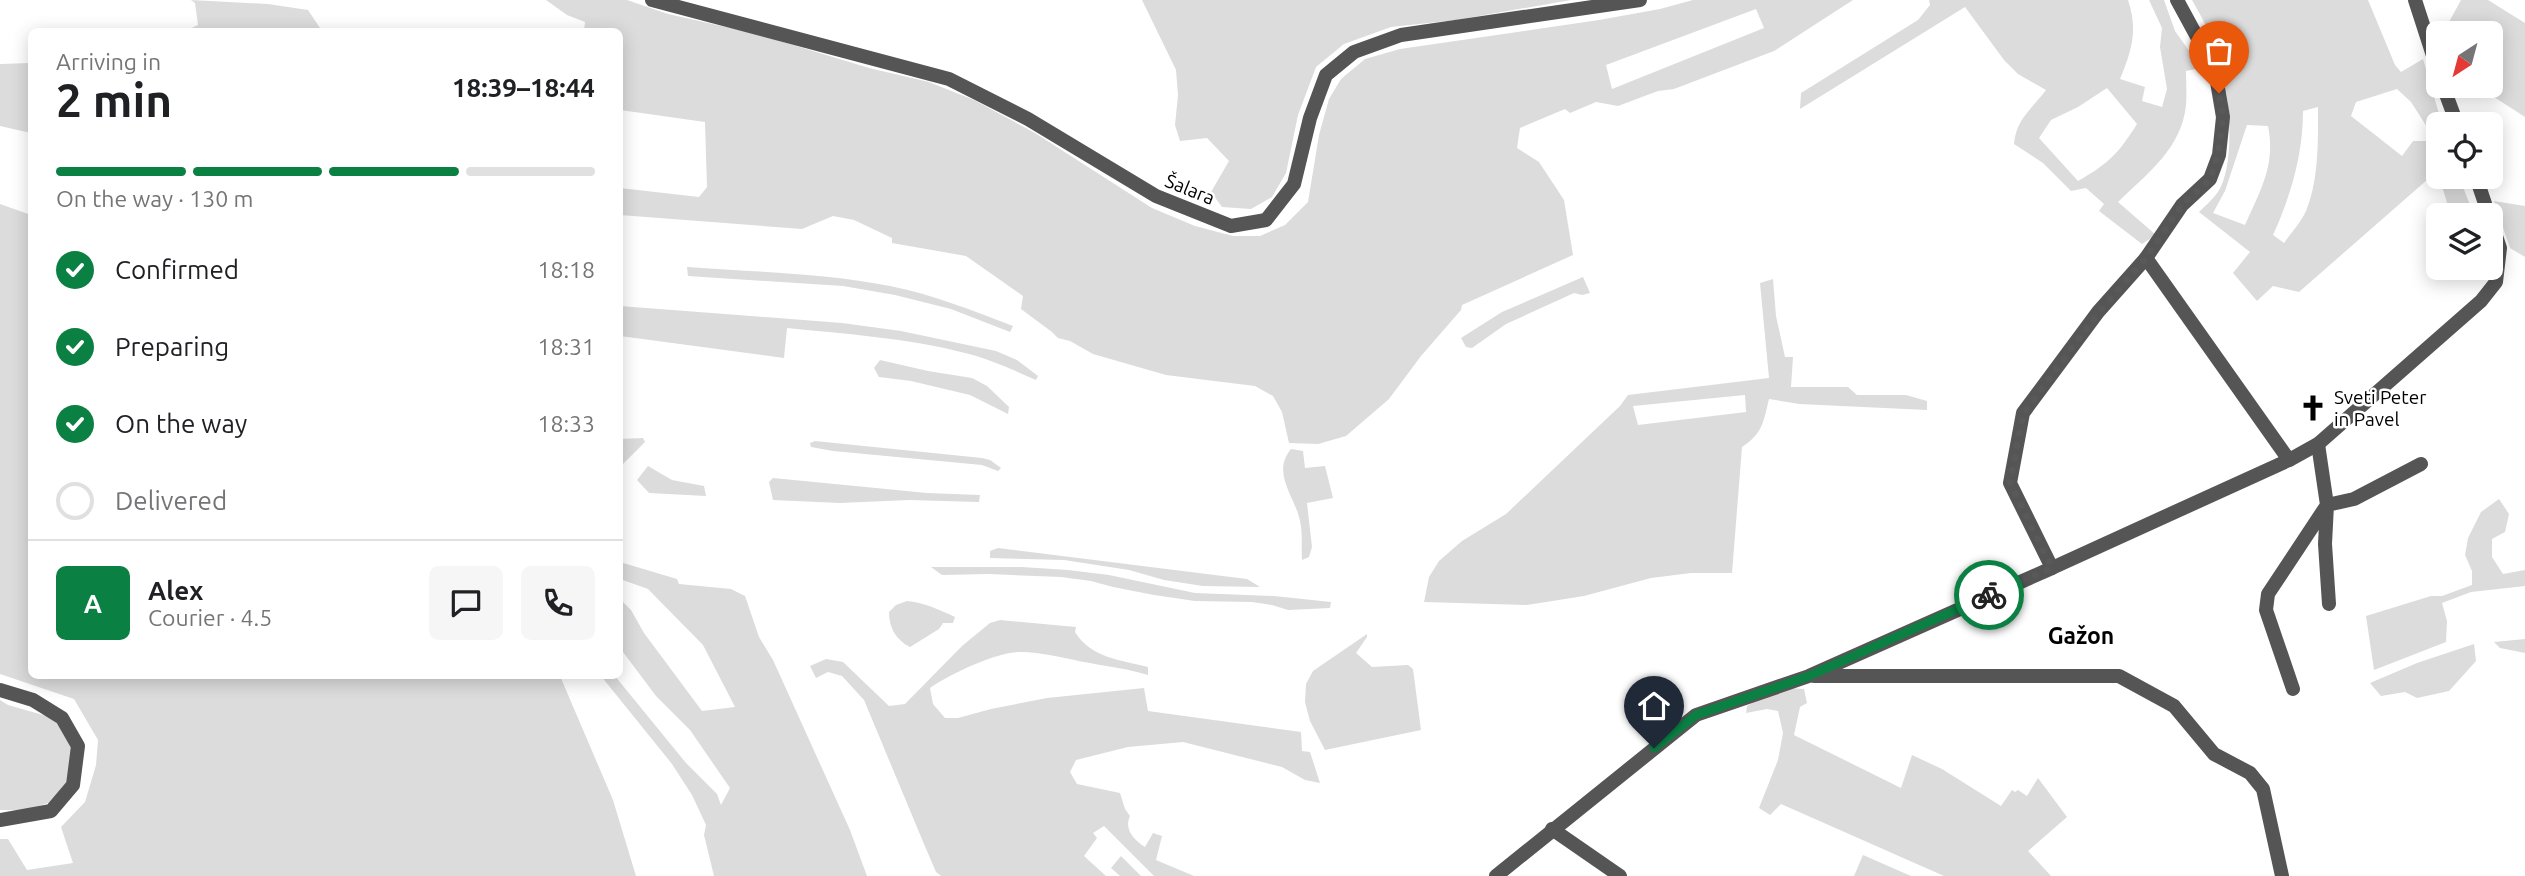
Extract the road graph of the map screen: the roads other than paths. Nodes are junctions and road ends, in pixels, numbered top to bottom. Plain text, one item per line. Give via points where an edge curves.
1 (652, 0) edge
2 (1640, 0) edge
3 (2177, 0) edge
4 (2415, 0) edge
5 (2426, 34) edge
6 (2481, 189) edge
7 (2146, 258) junction
8 (2318, 443) junction
9 (2289, 460) junction
10 (2421, 464) dead end
11 (2327, 505) junction
12 (2052, 568) junction
13 (2329, 604) dead end
14 (1809, 676) junction
15 (2292, 689) dead end
16 (0, 690) edge
17 (0, 820) edge
18 (1552, 830) junction
19 (1496, 876) edge
20 (1620, 876) edge
21 (2283, 876) edge

1 - 2 street, Šalara via 949,79 1028,118 1156,197 1231,226 1266,220 1294,184 1326,75 1354,52 1401,35
3 - 7 street via 2215,70 2222,130 2210,179 2182,205
4 - 5 street
6 - 8 street via 2500,248 2496,282 2481,301
7 - 9 street
7 - 12 street via 2098,313 2023,414 2010,483
8 - 9 street
8 - 11 street
9 - 12 street
10 - 11 street via 2354,499
11 - 13 street
11 - 15 street via 2268,594 2266,610
12 - 14 street
14 - 18 street via 1696,715
14 - 21 street via 2119,676 2174,706 2214,754 2250,773 2263,789
16 - 17 street via 33,700 62,718 78,746 73,785 51,811
18 - 19 street
18 - 20 street

